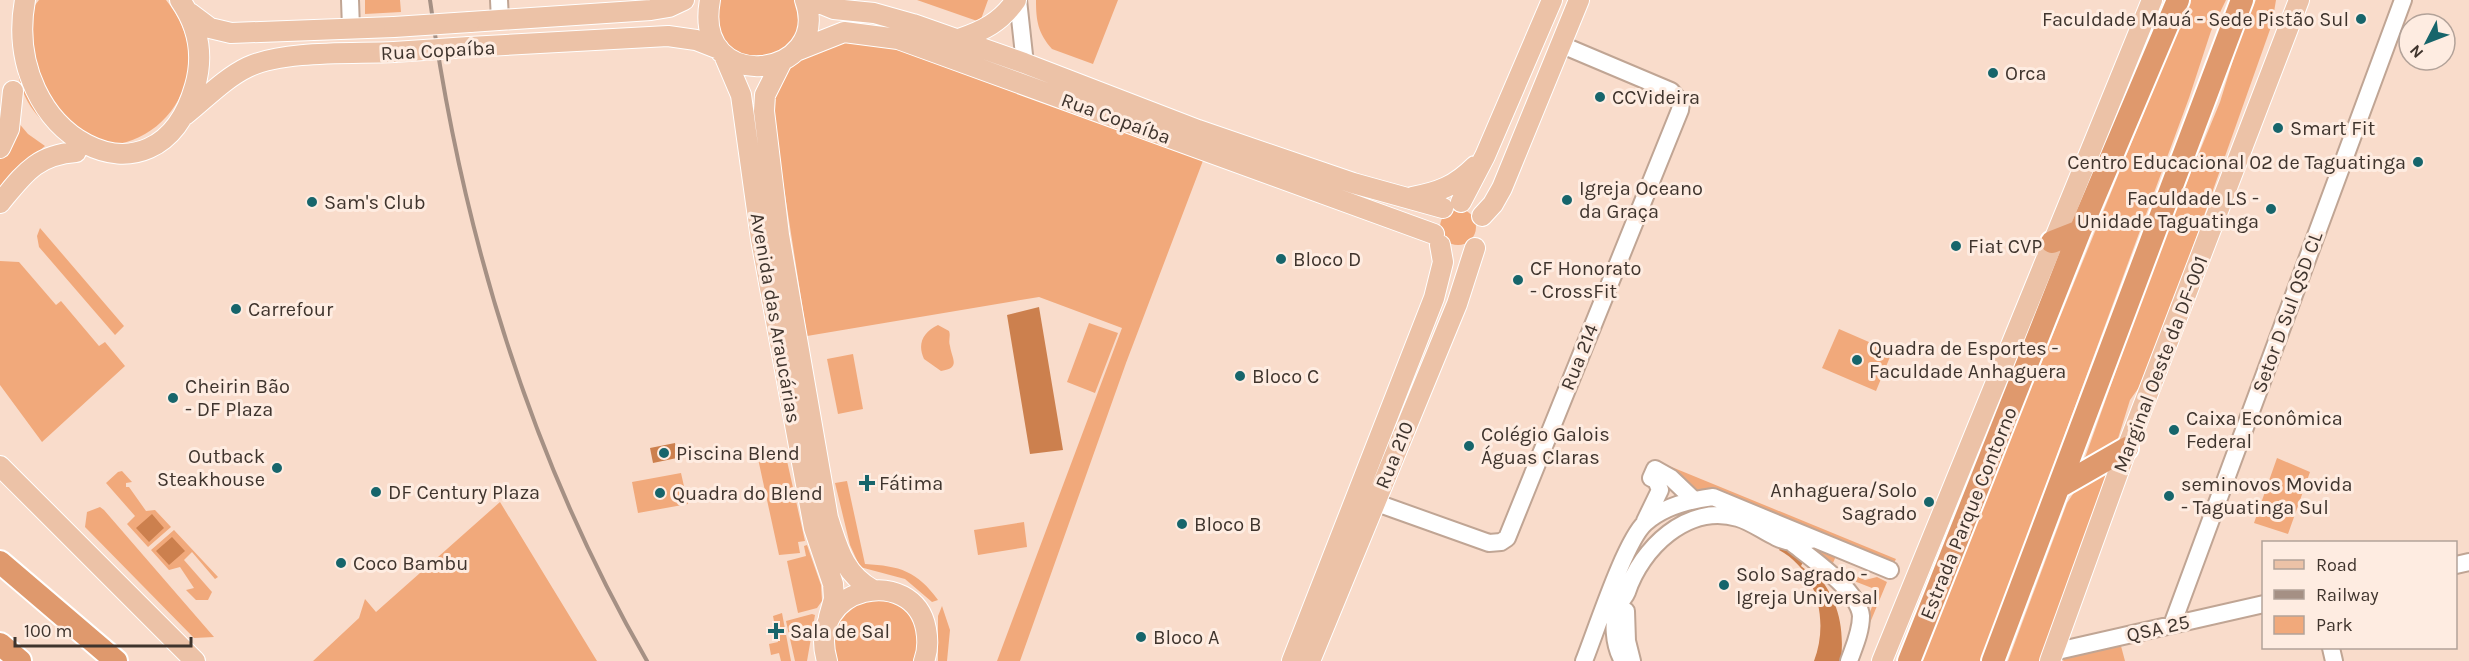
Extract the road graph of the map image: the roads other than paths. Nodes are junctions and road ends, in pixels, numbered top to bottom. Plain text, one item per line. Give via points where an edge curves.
1 (25, 0) edge
2 (350, 0) edge
3 (499, 0) edge
4 (684, 0) edge
5 (710, 0) edge
6 (805, 0) edge
7 (812, 0) edge
8 (1017, 0) edge
9 (1552, 0) edge
10 (1579, 0) edge
11 (2152, 0) edge
12 (2178, 0) edge
13 (2242, 0) edge
14 (2403, 0) edge
15 (2297, 2) edge
16 (185, 7) edge
17 (500, 20) junction
18 (351, 28) junction
19 (959, 39) junction
20 (1562, 45) junction
21 (721, 52) junction
22 (789, 57) junction
23 (1024, 63) junction
24 (1028, 86) junction
25 (13, 91) junction
26 (176, 122) junction
27 (1196, 139) junction
28 (0, 148) edge
29 (81, 152) junction
30 (1244, 155) junction
31 (1485, 156) junction
32 (1406, 197) junction
33 (0, 203) edge
34 (1452, 205) junction
35 (1482, 216) junction
36 (1404, 224) junction
37 (2080, 231) junction
38 (770, 237) junction
39 (1437, 239) junction
40 (2052, 242) junction
41 (1475, 248) junction
42 (1434, 298) junction
43 (2127, 448) junction
44 (0, 466) edge
45 (2059, 488) junction
46 (1693, 499) junction
47 (1374, 502) junction
48 (1644, 524) junction
49 (1815, 539) junction
50 (1792, 543) junction
51 (0, 562) edge
52 (1890, 570) dead end
53 (873, 590) junction
54 (1625, 598) junction
55 (2262, 604) edge
56 (827, 623) junction
57 (2172, 625) junction
58 (0, 644) edge
59 (2051, 657) edge
60 (925, 659) edge
61 (20, 661) edge
62 (116, 661) edge
63 (195, 661) edge
64 (812, 661) edge
65 (827, 661) edge
66 (1292, 661) edge
67 (1310, 661) edge
68 (1584, 661) edge
69 (1623, 661) edge
70 (1632, 661) edge
71 (1848, 661) edge
72 (1882, 661) edge
73 (1909, 661) edge
74 (1993, 661) edge

1 - 25 main road via 12,26 7,63
2 - 18 street
3 - 17 street
4 - 17 main road, Rua Copaíba via 651,10
5 - 21 main road, Avenida das Araucárias via 709,25
6 - 22 main road, Avenida das Araucárias via 807,29
7 - 19 main road, Rua Copaíba via 834,9 883,16
8 - 19 main road via 998,21
8 - 23 street
9 - 31 main road
10 - 20 main road
11 - 40 main road
12 - 37 highway, Estrada Parque Contorno
13 - 45 highway
14 - 57 street, Setor D Sul QSD CL
15 - 43 main road, Marginal Oeste da DF-001
16 - 18 main road, Rua Copaíba via 210,28 231,33
16 - 26 main road via 199,41 200,70 192,98
17 - 18 main road, Rua Copaíba, bridge
19 - 23 main road, Rua Copaíba
20 - 35 main road via 1502,188
20 - 47 street, Rua 214 via 1671,91 1681,102 1507,538 1489,543
21 - 22 main road, Rua Copaíba via 737,64 752,68 767,67
21 - 26 main road, Rua Copaíba, bridge via 696,40 668,36 280,58 245,69
21 - 38 main road, Avenida das Araucárias via 741,95
22 - 24 main road, Rua Copaíba via 844,32 870,33 898,39
22 - 38 main road, Avenida das Araucárias via 765,95
23 - 24 street
23 - 27 main road, Rua Copaíba
24 - 27 main road, Rua Copaíba
25 - 28 main road via 9,129
25 - 29 main road via 35,125 58,143
26 - 29 main road, Rua Copaíba via 156,139 132,150
27 - 30 main road, Rua Copaíba
29 - 33 main road via 45,158
30 - 32 main road, Rua Copaíba
30 - 36 main road, Rua Copaíba
31 - 32 main road via 1453,185
31 - 34 main road
32 - 34 main road, Rua Copaíba
34 - 35 main road via 1469,204
34 - 39 main road via 1434,219
35 - 41 main road via 1484,233
36 - 39 main road, Rua Copaíba
36 - 42 main road via 1431,252
37 - 40 highway
37 - 73 highway, Estrada Parque Contorno
38 - 53 main road, Avenida das Araucárias via 828,518 842,562 861,584
38 - 56 main road, Avenida das Araucárias via 814,528 833,584 834,599
39 - 41 main road via 1457,254
39 - 42 main road, Rua 210 via 1443,262
40 - 72 main road
41 - 47 main road, Rua 210 via 1461,295
42 - 66 main road, Rua 210
43 - 45 highway
43 - 59 main road, Marginal Oeste da DF-001
44 - 63 main road
45 - 74 highway
46 - 48 street via 1662,510
46 - 48 street via 1655,468 1651,478 1660,490
46 - 49 street via 1713,497
47 - 67 main road, Rua 210
48 - 68 street via 1623,562
49 - 50 street
49 - 52 street
50 - 54 street via 1736,517 1700,518 1675,529 1644,555
50 - 71 street via 1854,598 1861,614 1860,629
51 - 62 highway
53 - 56 main road via 848,598
53 - 60 main road via 898,595 918,611 928,640
54 - 69 street via 1615,624 1615,641
54 - 70 street
55 - 57 street, QSA 25
56 - 64 main road
56 - 65 main road
57 - 59 street, QSA 25
58 - 61 highway

